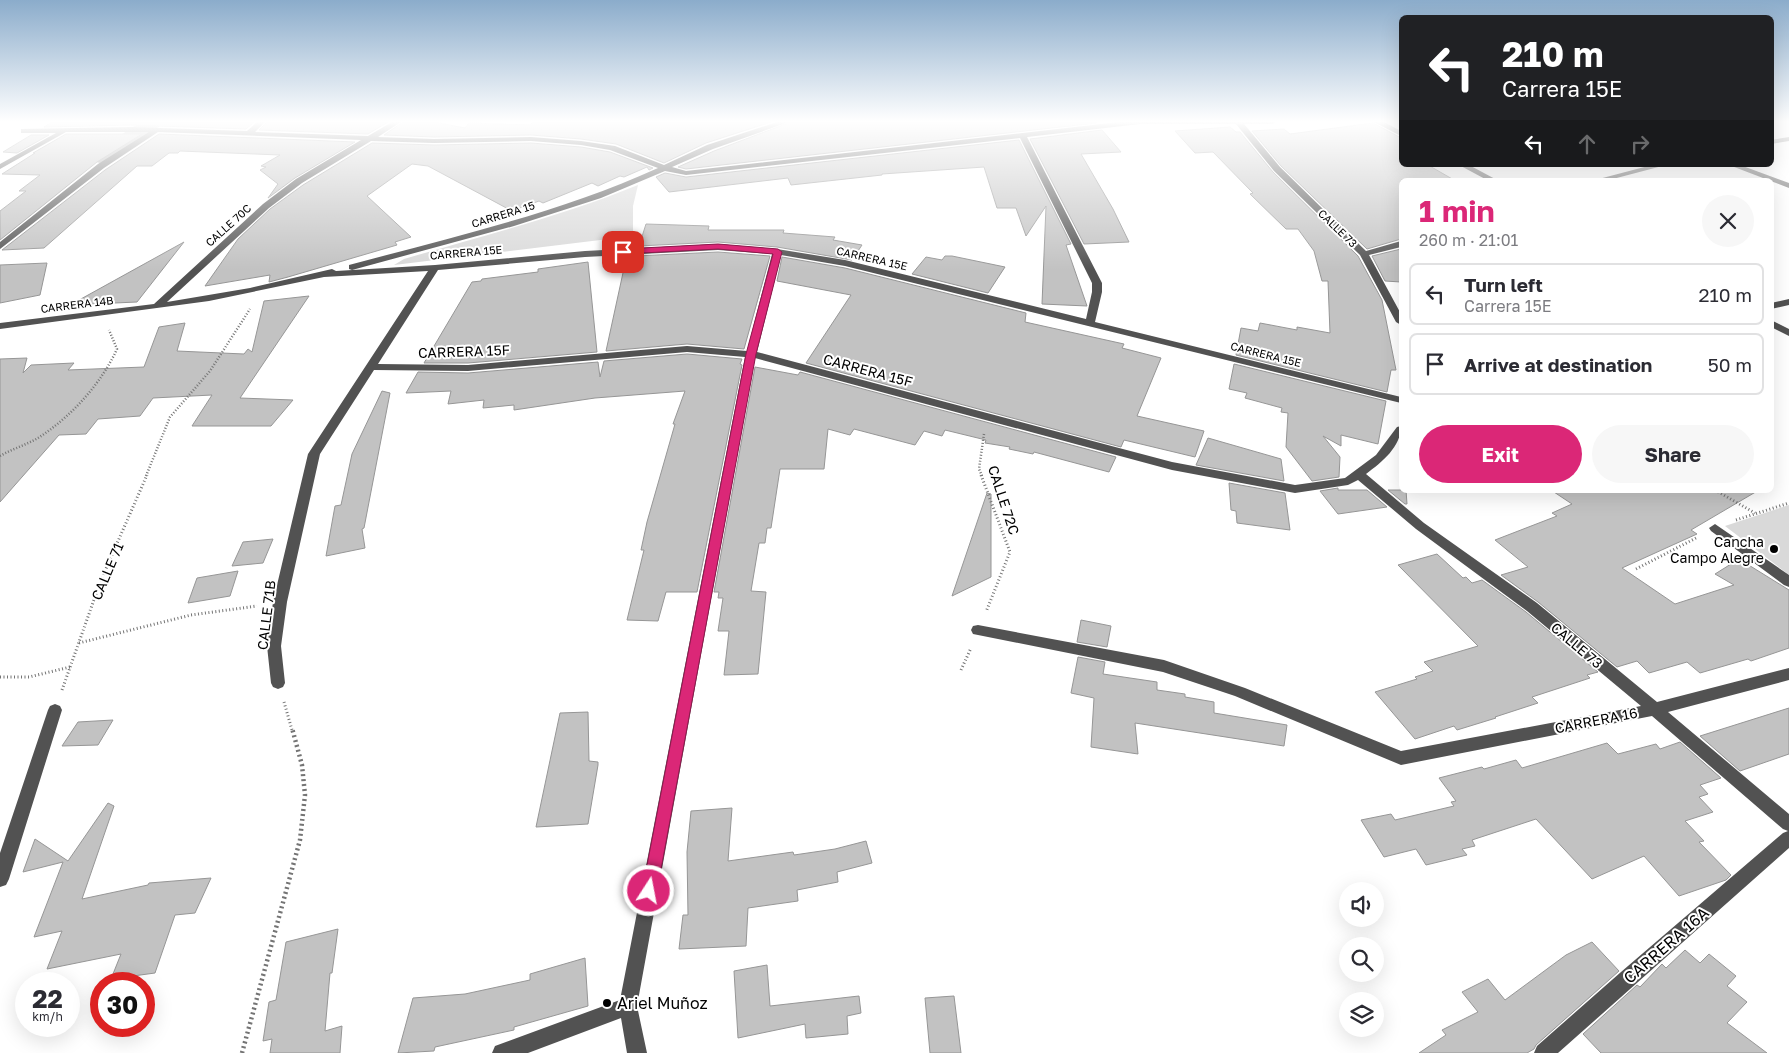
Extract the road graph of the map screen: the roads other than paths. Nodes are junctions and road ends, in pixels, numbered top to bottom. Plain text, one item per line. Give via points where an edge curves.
1 (94, 171) edge
2 (314, 171) edge
3 (657, 171) edge
4 (678, 171) edge
5 (702, 171) edge
6 (1041, 171) edge
7 (1279, 171) edge
8 (1475, 171) edge
9 (1636, 171) edge
10 (1749, 171) edge
11 (1489, 178) edge
12 (1607, 178) edge
13 (1768, 178) edge
14 (1774, 180) edge
15 (1789, 186) edge
16 (1399, 245) edge
17 (0, 246) edge
18 (778, 252) junction
19 (1364, 254) junction
20 (435, 268) junction
21 (324, 274) junction
22 (1789, 302) edge
23 (1774, 305) edge
24 (156, 306) junction
25 (1399, 311) edge
26 (1090, 324) junction
27 (1774, 324) edge
28 (0, 326) edge
29 (1789, 333) edge
30 (751, 354) junction
31 (372, 367) junction
32 (1399, 400) edge
33 (1399, 432) edge
34 (1353, 478) junction
35 (1715, 528) dead end
36 (1789, 582) edge
37 (978, 630) road end
38 (1789, 674) edge
39 (278, 683) road end
40 (1655, 709) junction
41 (55, 710) road end
42 (1789, 824) edge
43 (1789, 838) edge
44 (0, 879) edge
45 (628, 1006) junction
46 (502, 1053) edge
47 (637, 1053) edge
48 (1544, 1053) edge

1 - 17 street
2 - 24 street, CALLE 70C via 266,206
3 - 21 street, CARRERA 15 via 598,196 511,224
4 - 5 street
6 - 26 street via 1097,283
7 - 19 street, CALLE 73
8 - 11 street
9 - 12 street
10 - 13 street
14 - 15 street
16 - 19 street
18 - 20 street, CARRERA 15E via 718,247 586,254
18 - 26 street, CARRERA 15E via 845,263
18 - 30 street
19 - 25 street, CALLE 73
20 - 21 street, CARRERA 15E
20 - 31 street, CALLE 71B
21 - 24 street, CARRERA 15
22 - 23 street
24 - 28 street, CARRERA 14B
26 - 32 street, CARRERA 15E
27 - 29 street
30 - 31 street, CARRERA 15F via 687,349 468,368
30 - 34 street, CARRERA 15F via 1172,466 1295,489
30 - 45 street
31 - 39 street, CALLE 71B via 314,454 280,602 274,646
33 - 34 street via 1380,458
34 - 40 street, CALLE 73 via 1532,608
35 - 36 street
37 - 40 street, CARRERA 16 via 1164,666 1240,692 1401,758
38 - 40 street, CARRERA 16
40 - 42 street, CALLE 73
41 - 44 street
43 - 48 street, CARRERA 16A
45 - 46 street
45 - 47 street

